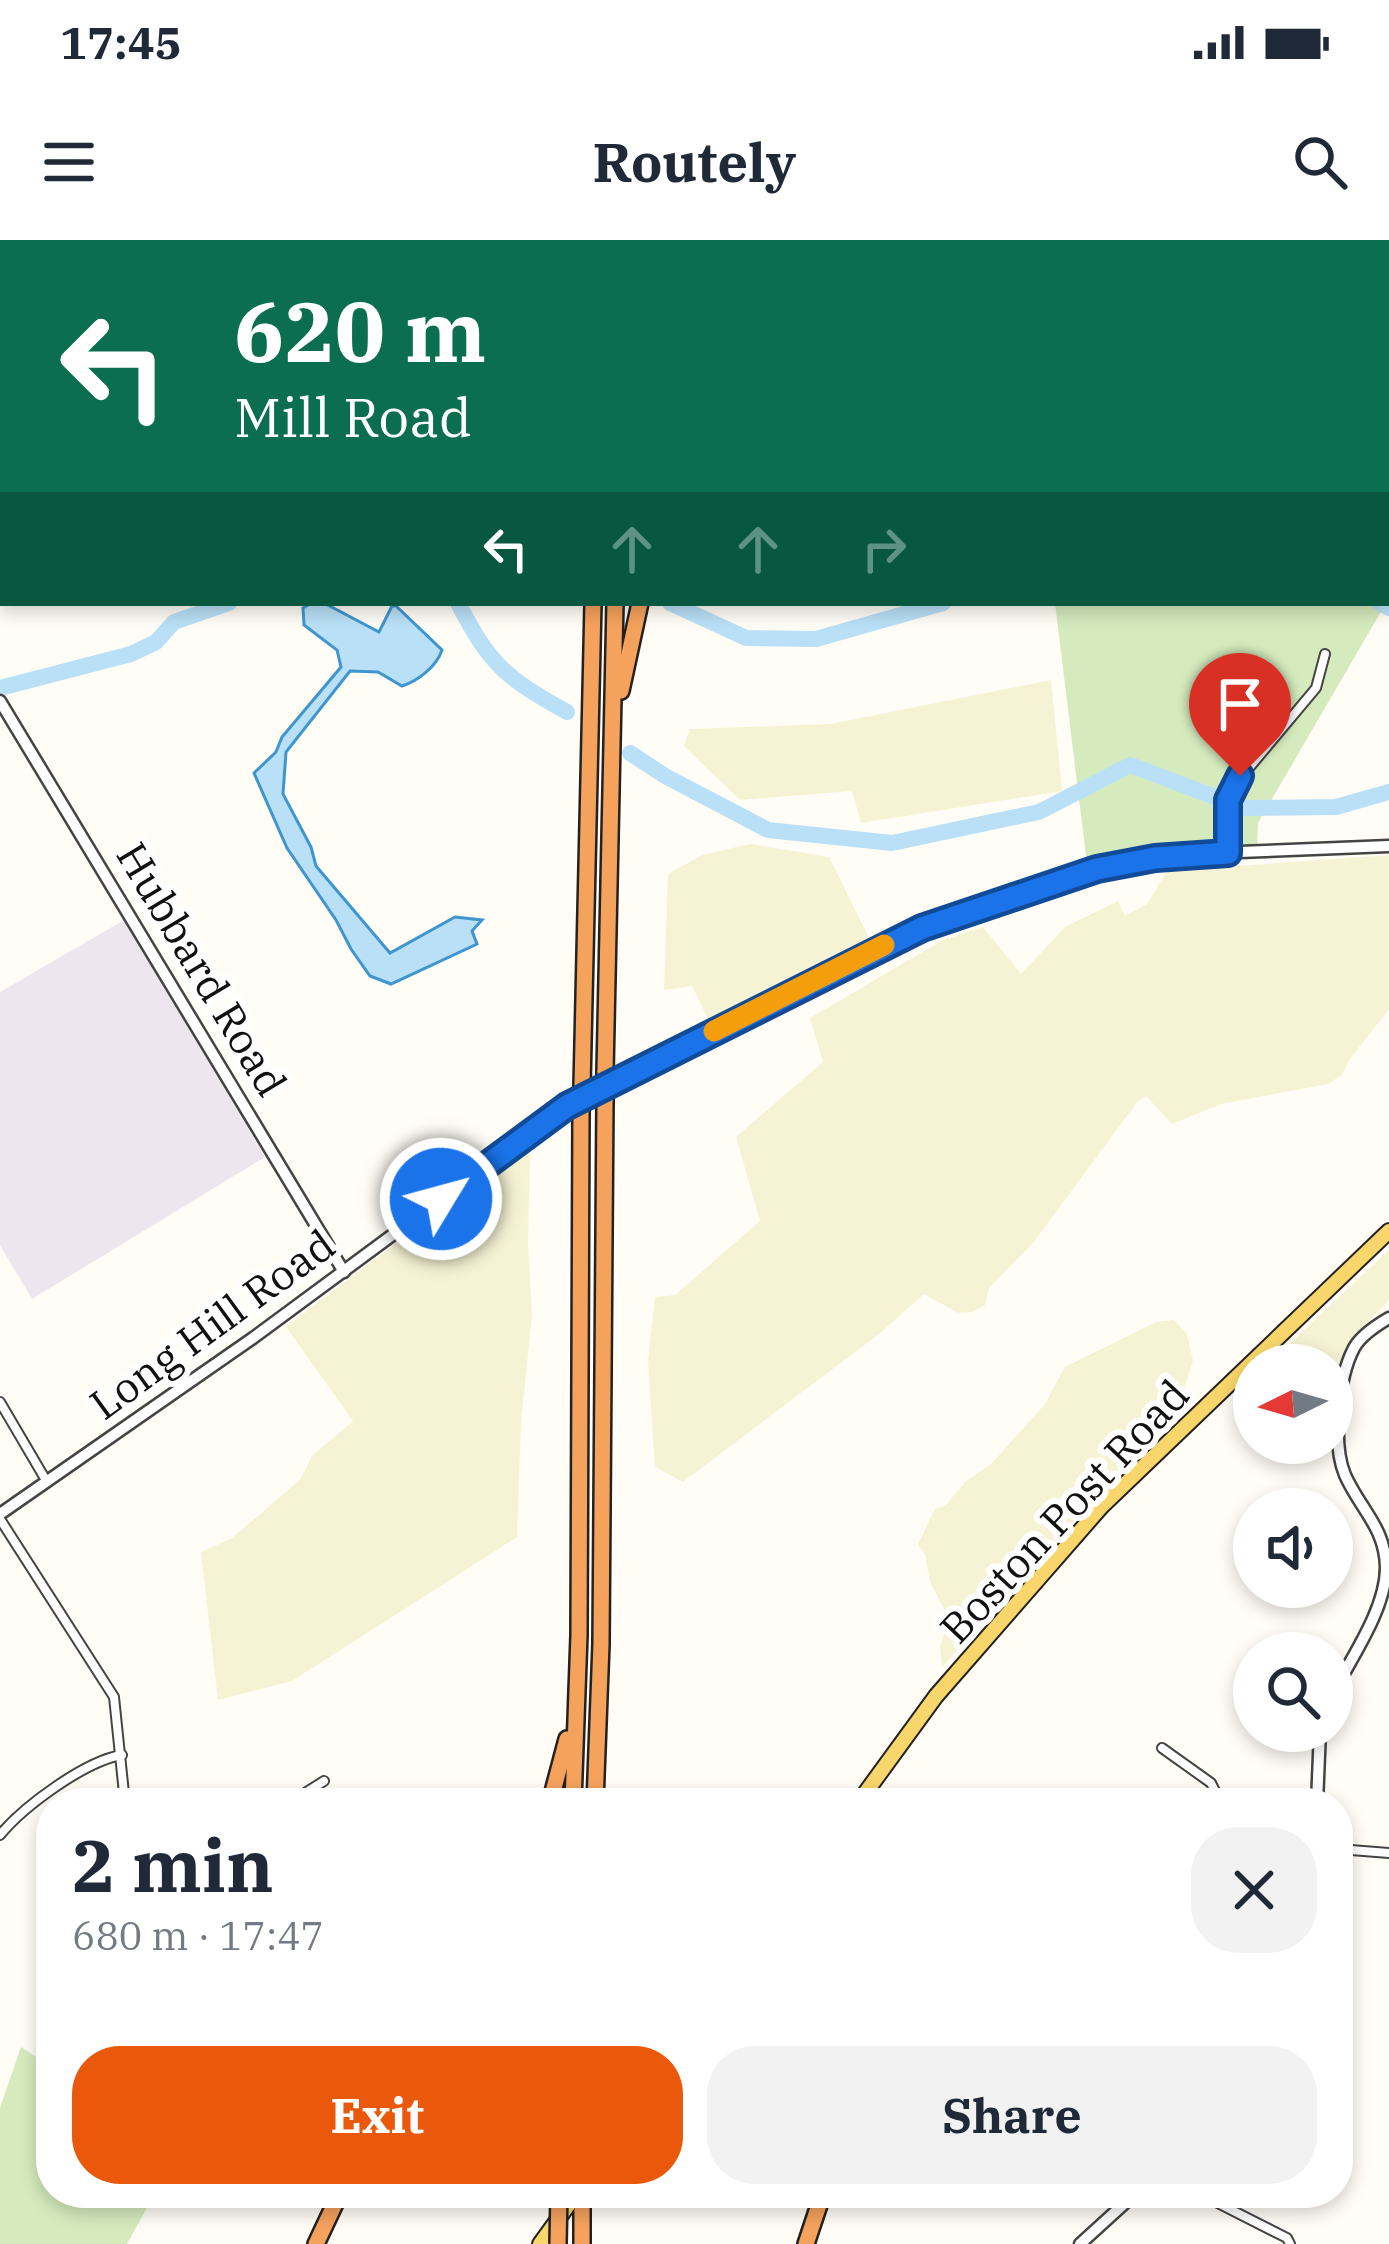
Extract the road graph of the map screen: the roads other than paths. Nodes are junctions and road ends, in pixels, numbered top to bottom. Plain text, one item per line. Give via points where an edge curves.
1 (591, 606) edge
2 (615, 606) edge
3 (639, 606) edge
4 (1325, 654) dead end
5 (2, 704) edge
6 (611, 795) junction
7 (1389, 846) edge
8 (1228, 853) junction
9 (1389, 1231) edge
10 (344, 1272) junction
11 (1389, 1318) edge
12 (0, 1402) edge
13 (47, 1482) junction
14 (0, 1517) edge
15 (1386, 1593) edge
16 (579, 1635) junction
17 (1353, 1655) edge
18 (1162, 1748) dead end
19 (1319, 1752) edge
20 (122, 1755) junction
21 (324, 1781) dead end
22 (57, 1788) edge
23 (124, 1788) edge
24 (313, 1788) edge
25 (554, 1788) edge
26 (574, 1788) edge
27 (596, 1788) edge
28 (868, 1788) edge
29 (1213, 1788) edge
30 (1318, 1788) edge
31 (36, 1803) edge
32 (0, 1835) edge
33 (1353, 1850) edge
34 (1389, 1853) edge
35 (323, 2208) edge
36 (333, 2208) edge
37 (559, 2208) edge
38 (568, 2208) edge
39 (581, 2208) edge
40 (818, 2208) edge
41 (829, 2208) edge
42 (1120, 2208) edge
43 (1228, 2208) edge
44 (307, 2244) edge
45 (316, 2244) edge
46 (540, 2244) edge
47 (558, 2244) edge
48 (582, 2244) edge
49 (806, 2244) edge
50 (817, 2244) edge
51 (1080, 2244) edge
52 (1290, 2244) edge

1 - 16 highway, bridge
2 - 6 highway
3 - 6 highway
4 - 8 street via 1316,688 1240,776 1227,805
5 - 10 street, Hubbard Road
6 - 27 highway, bridge
7 - 8 street, Long Hill Road
8 - 10 street, Long Hill Road via 1097,869 896,940 567,1106
9 - 28 main road, Boston Post Road via 1101,1507 936,1696
10 - 13 street, Long Hill Road
11 - 15 street via 1354,1347 1336,1451 1383,1538
12 - 13 street
13 - 14 street, Long Hill Road
14 - 20 street via 114,1697
15 - 17 street
16 - 25 highway
16 - 26 highway
18 - 29 street
19 - 30 street
20 - 22 street
20 - 23 street
21 - 24 street
31 - 32 street
33 - 34 street
35 - 44 highway
36 - 45 highway
37 - 47 highway, bridge
38 - 46 main road
39 - 48 highway
40 - 49 highway
41 - 50 highway
42 - 51 street
43 - 52 street

